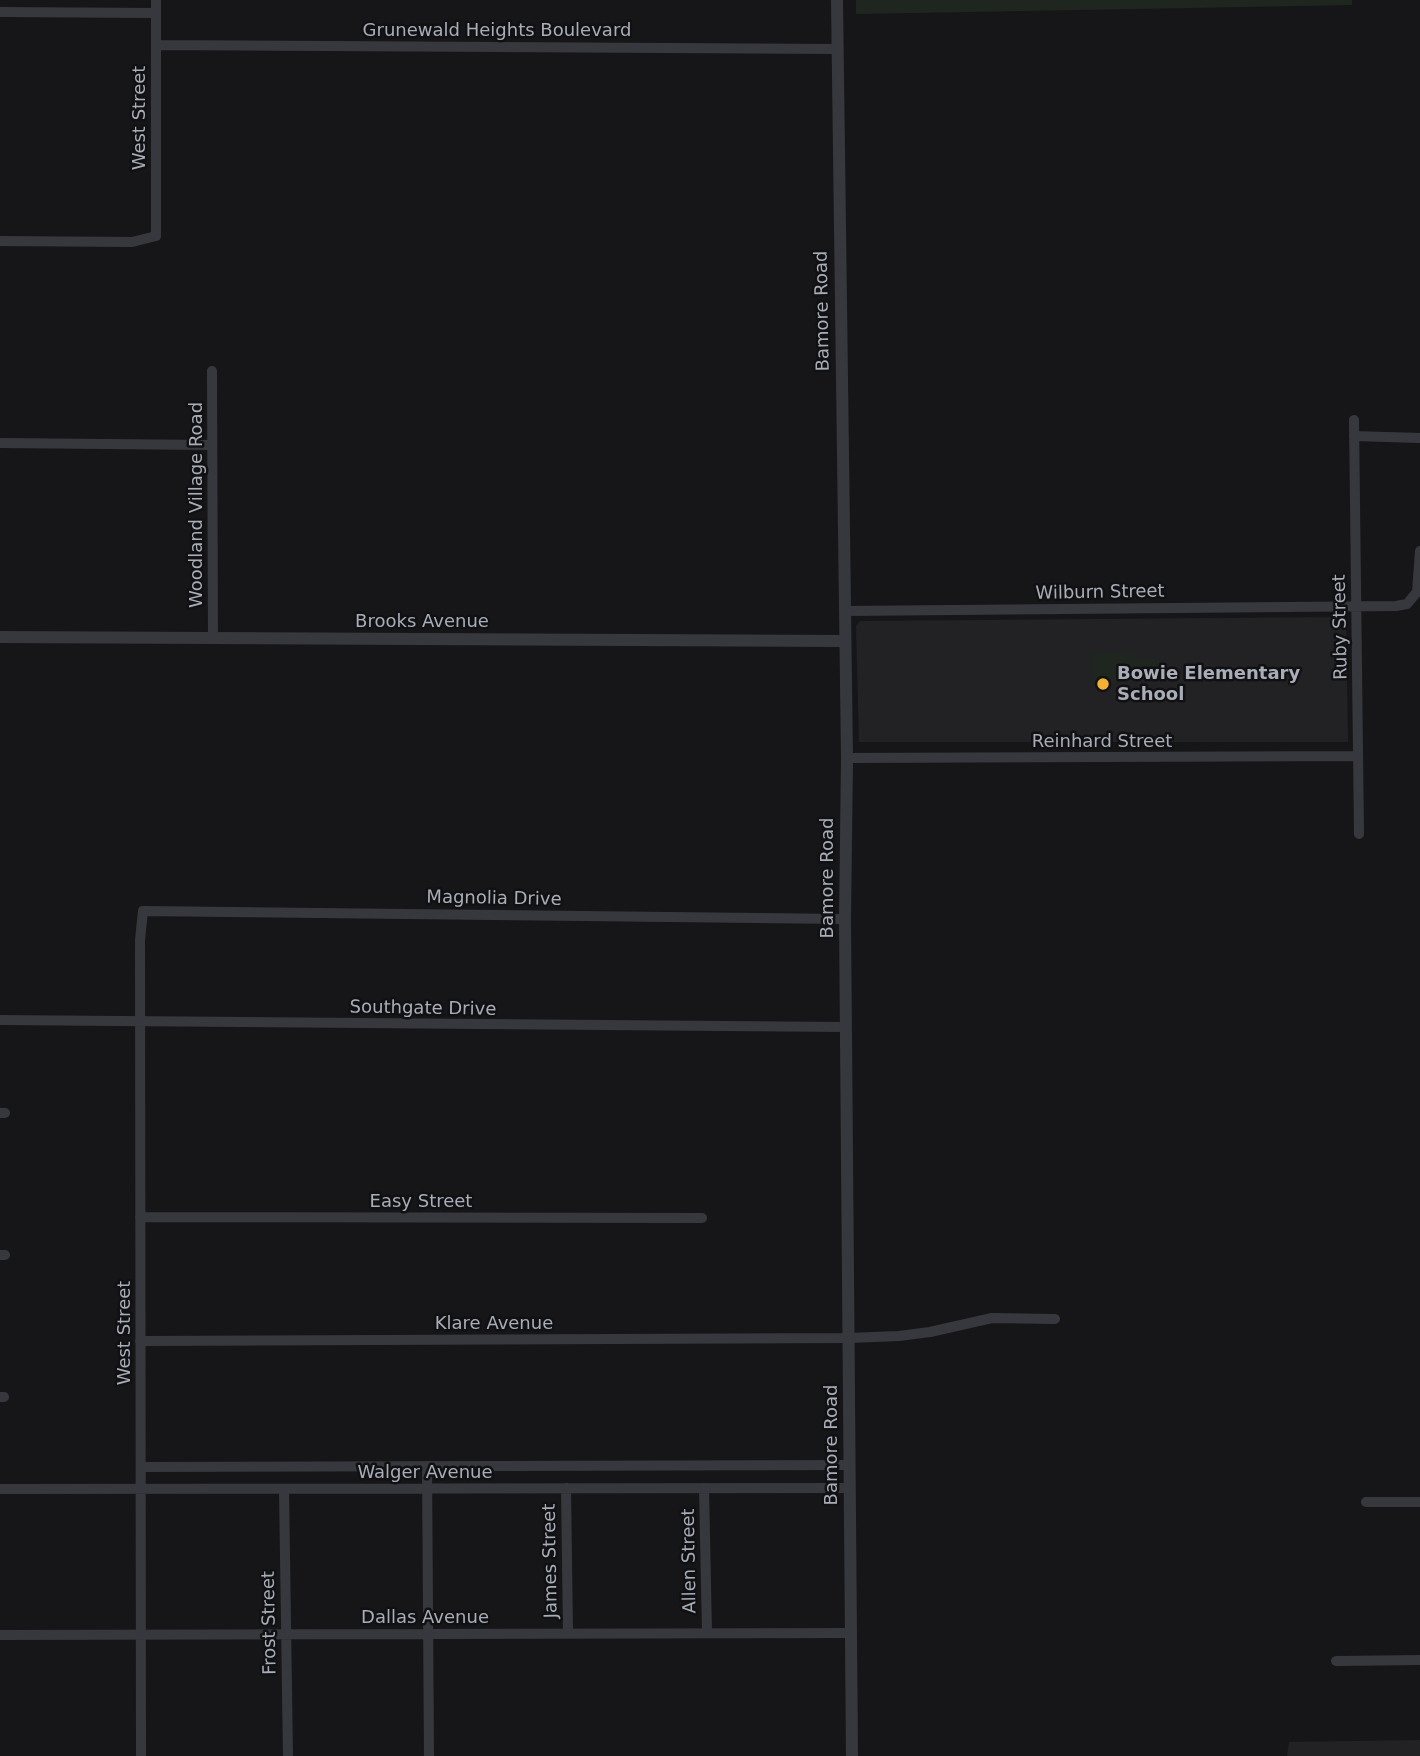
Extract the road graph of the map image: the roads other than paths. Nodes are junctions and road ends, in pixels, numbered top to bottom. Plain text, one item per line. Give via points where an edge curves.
1 (156, 0) edge
2 (837, 0) edge
3 (0, 12) edge
4 (156, 13) junction
5 (156, 45) junction
6 (838, 49) junction
7 (0, 241) edge
8 (212, 371) dead end
9 (1354, 420) dead end
10 (1354, 436) junction
11 (1420, 438) edge
12 (0, 443) edge
13 (212, 445) junction
14 (1420, 551) edge
15 (1356, 607) junction
16 (844, 611) junction
17 (0, 637) edge
18 (214, 639) junction
19 (844, 641) junction
20 (1358, 756) junction
21 (847, 758) junction
22 (1359, 834) dead end
23 (143, 911) joint
24 (845, 919) junction
25 (0, 1020) edge
26 (140, 1022) junction
27 (846, 1027) junction
28 (140, 1217) junction
29 (702, 1218) dead end
30 (1055, 1319) dead end
31 (849, 1338) junction
32 (141, 1341) junction
33 (849, 1465) junction
34 (426, 1466) junction
35 (141, 1467) junction
36 (704, 1488) junction
37 (850, 1488) junction
38 (0, 1489) edge
39 (141, 1489) junction
40 (284, 1489) junction
41 (427, 1489) junction
42 (566, 1489) junction
43 (1366, 1502) dead end
44 (1420, 1502) edge
45 (568, 1633) junction
46 (707, 1633) junction
47 (850, 1633) junction
48 (141, 1634) junction
49 (286, 1634) junction
50 (429, 1634) junction
51 (0, 1635) edge
52 (1420, 1660) edge
53 (1336, 1661) dead end
54 (141, 1756) edge
55 (288, 1756) edge
56 (429, 1756) edge
57 (852, 1756) edge

1 - 4 street, West Street
2 - 6 street, Bamore Road
3 - 4 street
4 - 5 street, West Street
5 - 6 street, Grunewald Heights Boulevard
5 - 7 street, West Street via 156,236 132,242
6 - 16 street, Bamore Road
8 - 13 street, Woodland Village Road
9 - 10 street, Ruby Street
10 - 11 street
10 - 15 street, Ruby Street
12 - 13 street
13 - 18 street, Woodland Village Road
14 - 15 street, Wilburn Street via 1413,599 1396,606
15 - 16 street, Wilburn Street
15 - 20 street, Ruby Street
16 - 19 street, Bamore Road
17 - 18 street, Brooks Avenue
18 - 19 street, Brooks Avenue
19 - 21 street, Bamore Road
20 - 21 street, Reinhard Street
20 - 22 street, Ruby Street
21 - 24 street, Bamore Road
23 - 24 street, Magnolia Drive
23 - 26 street, West Street
24 - 27 street, Bamore Road
25 - 26 street, Southgate Drive
26 - 27 street, Southgate Drive
26 - 28 street, West Street
27 - 31 street, Bamore Road
28 - 29 street, Easy Street
28 - 32 street, West Street
30 - 31 street, Klare Avenue via 992,1318 930,1332
31 - 32 street, Klare Avenue
31 - 33 street, Bamore Road
32 - 35 street, West Street
33 - 34 street, Walger Avenue
33 - 37 street, Bamore Road
34 - 35 street, Walger Avenue
34 - 41 street
35 - 39 street, West Street
36 - 37 street, Walger Avenue
36 - 42 street, Walger Avenue
36 - 46 street, Allen Street
37 - 47 street, Bamore Road
38 - 39 street, Walger Avenue
39 - 40 street, Walger Avenue
39 - 48 street, West Street
40 - 41 street, Walger Avenue
40 - 49 street, Frost Street
41 - 42 street, Walger Avenue
41 - 50 street
42 - 45 street, James Street
43 - 44 street
45 - 46 street, Dallas Avenue
45 - 50 street, Dallas Avenue
46 - 47 street, Dallas Avenue
47 - 57 street, Bamore Road
48 - 49 street, Dallas Avenue
48 - 51 street, Dallas Avenue
48 - 54 street, West Street
49 - 50 street, Dallas Avenue
49 - 55 street, Frost Street
50 - 56 street
52 - 53 street

